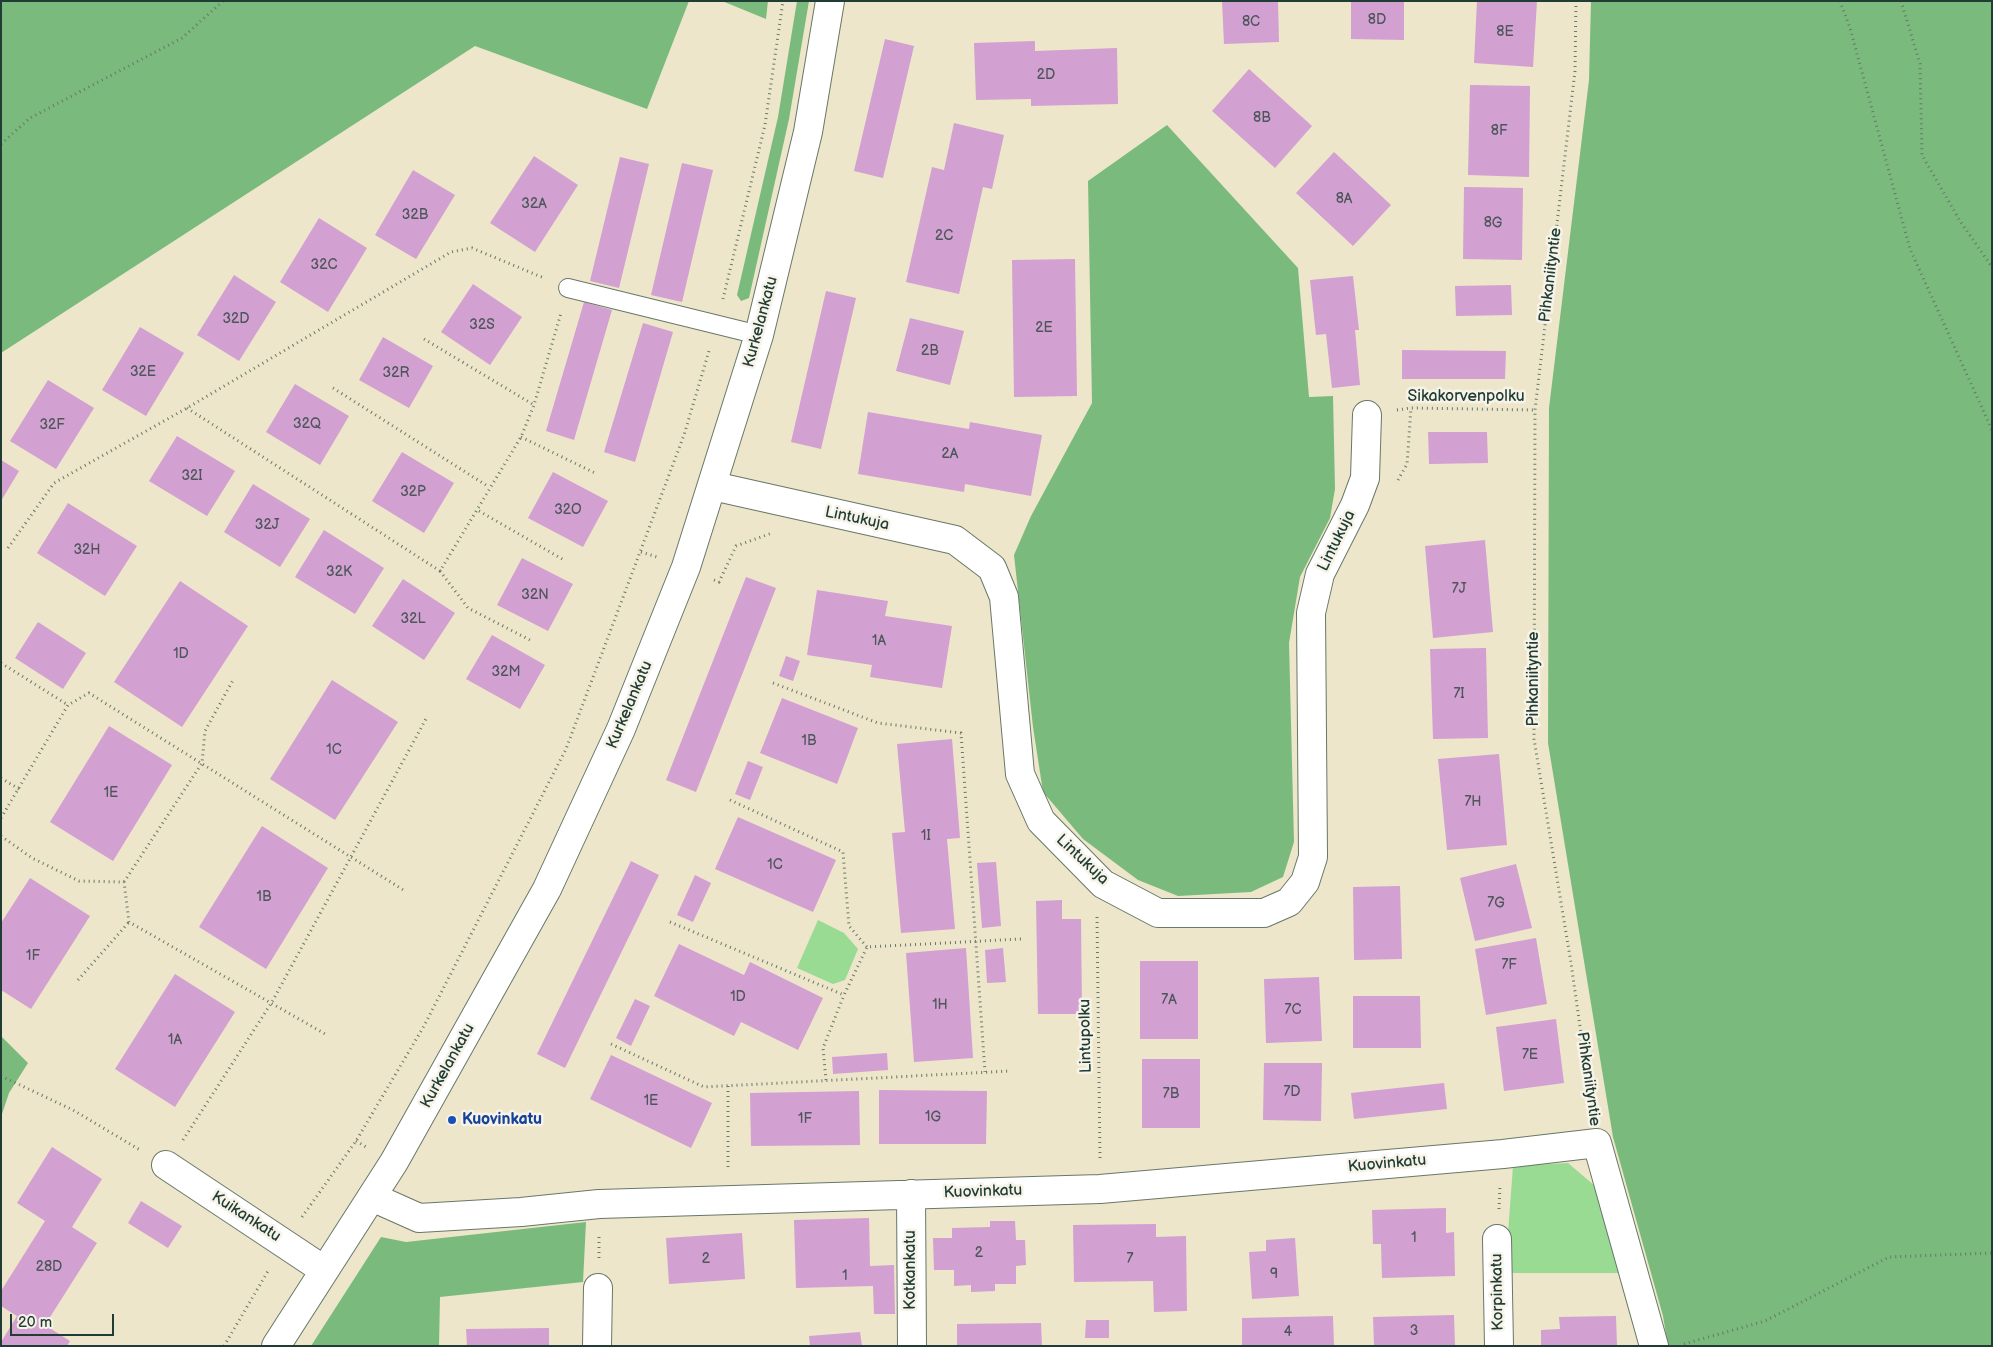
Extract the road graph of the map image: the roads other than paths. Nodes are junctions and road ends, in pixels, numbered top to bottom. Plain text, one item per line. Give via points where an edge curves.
1 (830, 1) edge
2 (568, 288) road end
3 (759, 335) junction
4 (1367, 415) road end
5 (713, 486) junction
6 (1597, 1143) joint
7 (166, 1165) road end
8 (911, 1194) junction
9 (372, 1197) junction
10 (1497, 1239) road end
11 (324, 1270) junction
12 (598, 1288) road end
13 (276, 1346) edge
14 (597, 1346) edge
15 (912, 1346) edge
16 (1499, 1346) edge
17 (1654, 1346) edge

1 - 3 street, Kurkelankatu via 808,132
2 - 3 lane
3 - 5 street, Kurkelankatu
4 - 5 street, Lintukuja via 1365,478 1320,574 1311,613 1313,857 1305,882 1288,902 1264,913 1158,913 1104,884 1041,821 1020,774 1004,597 992,568 955,540
5 - 9 street, Kurkelankatu via 686,567 621,730 547,889
6 - 8 street, Kuovinkatu via 1100,1189
6 - 17 street, Pihkaniityntie
7 - 11 street, Kuikankatu
8 - 9 street, Kuovinkatu via 599,1204 418,1218
8 - 15 street, Kotkankatu
9 - 11 street, Kurkelankatu
10 - 16 street, Korpinkatu
11 - 13 street, Kurkelankatu
12 - 14 street

